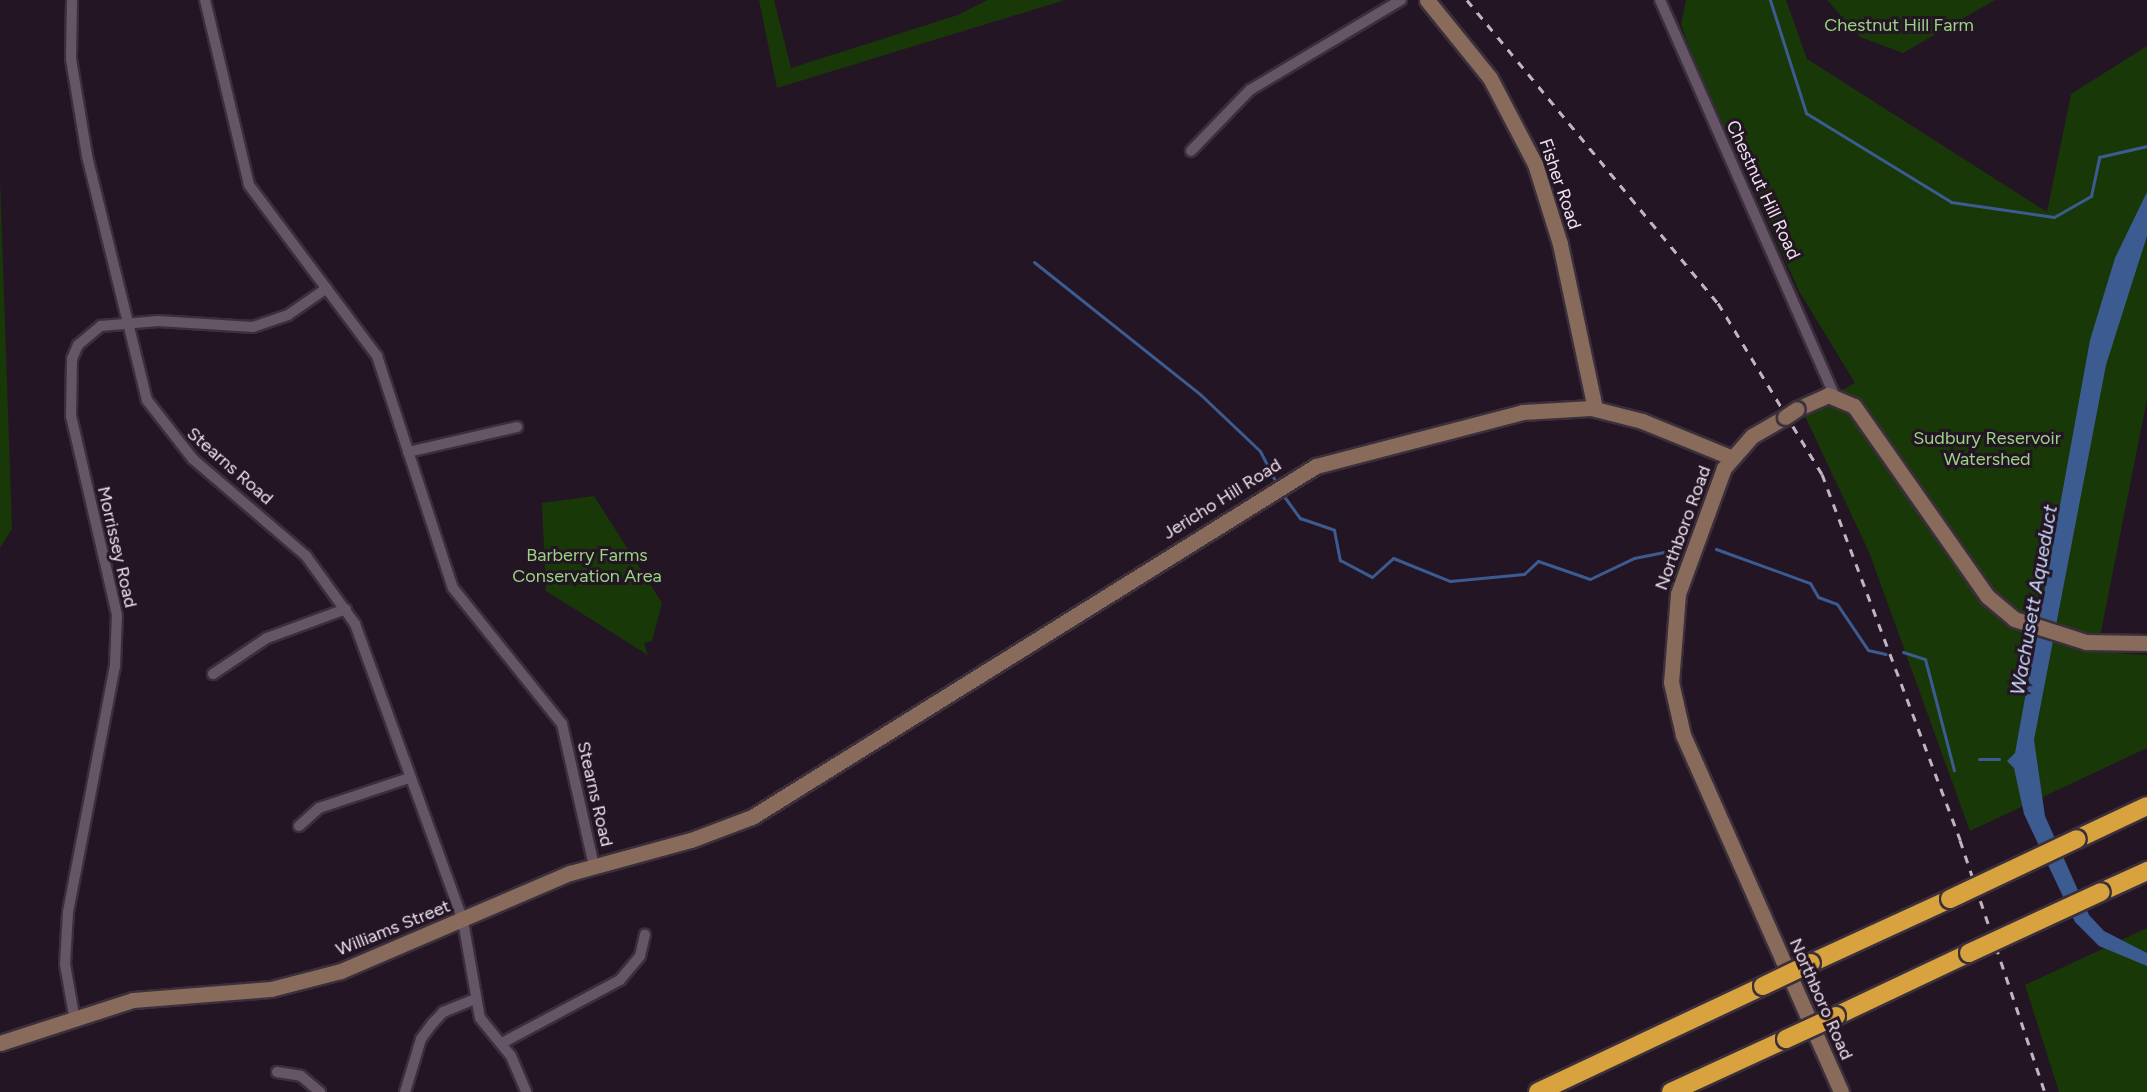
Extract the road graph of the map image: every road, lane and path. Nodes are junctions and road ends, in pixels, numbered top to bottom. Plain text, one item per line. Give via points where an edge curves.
1 (72, 0) edge
2 (205, 0) edge
3 (1401, 0) edge
4 (1427, 0) edge
5 (1666, 3) edge
6 (1191, 151) dead end
7 (327, 288) junction
8 (125, 321) junction
9 (1834, 395) junction
10 (1595, 408) junction
11 (517, 427) dead end
12 (408, 452) junction
13 (1730, 458) junction
14 (346, 609) junction
15 (2147, 643) edge
16 (213, 674) dead end
17 (409, 778) junction
18 (787, 798) joint
19 (2147, 806) edge
20 (299, 826) dead end
21 (594, 866) junction
22 (2147, 871) edge
23 (463, 921) junction
24 (645, 935) dead end
25 (476, 999) junction
26 (75, 1021) junction
27 (0, 1043) edge
28 (502, 1043) junction
29 (277, 1072) dead end
30 (320, 1092) edge
31 (405, 1092) edge
32 (526, 1092) edge
33 (1538, 1092) edge
34 (1671, 1092) edge
35 (1841, 1092) edge

1 - 8 street, Stearns Road via 75,94
2 - 7 street, Stearns Road via 249,185 274,226
3 - 6 street via 1255,86
4 - 10 street, Fisher Road via 1490,78 1535,164 1560,244
5 - 9 street, Chestnut Hill Road
7 - 8 street, Morrissey Road via 288,315 253,327
7 - 12 street, Stearns Road via 377,356
8 - 14 street, Stearns Road via 138,377 160,422 193,459 288,538
8 - 26 street, Morrissey Road via 88,334 78,345 69,374 73,426 117,615 115,666 68,912 65,964
9 - 13 street, Northboro Road via 1791,413
9 - 15 street via 1864,419 1987,596 2029,627 2061,637
10 - 13 street, Jericho Hill Road
10 - 18 street, Jericho Hill Road via 1541,410 1462,426 1353,454 1293,477
11 - 12 street
12 - 21 street, Stearns Road via 453,588 562,724
13 - 35 street, Northboro Road via 1678,594 1669,654 1673,697 1695,763
14 - 16 street via 258,642
14 - 17 street, Stearns Road
17 - 20 street via 319,808
17 - 23 street, Stearns Road
18 - 21 street, Williams Street via 719,831
19 - 33 highway, bridge
21 - 23 street, Williams Street
22 - 34 highway, bridge
23 - 25 street, Stearns Road
23 - 26 street, Williams Street via 397,950 291,985 152,997
24 - 28 street via 640,956 620,980
25 - 28 street, Stearns Road via 485,1028
25 - 31 street via 443,1012 432,1024 416,1052
26 - 27 street, Williams Street
28 - 32 street, Stearns Road
29 - 30 street via 294,1073

